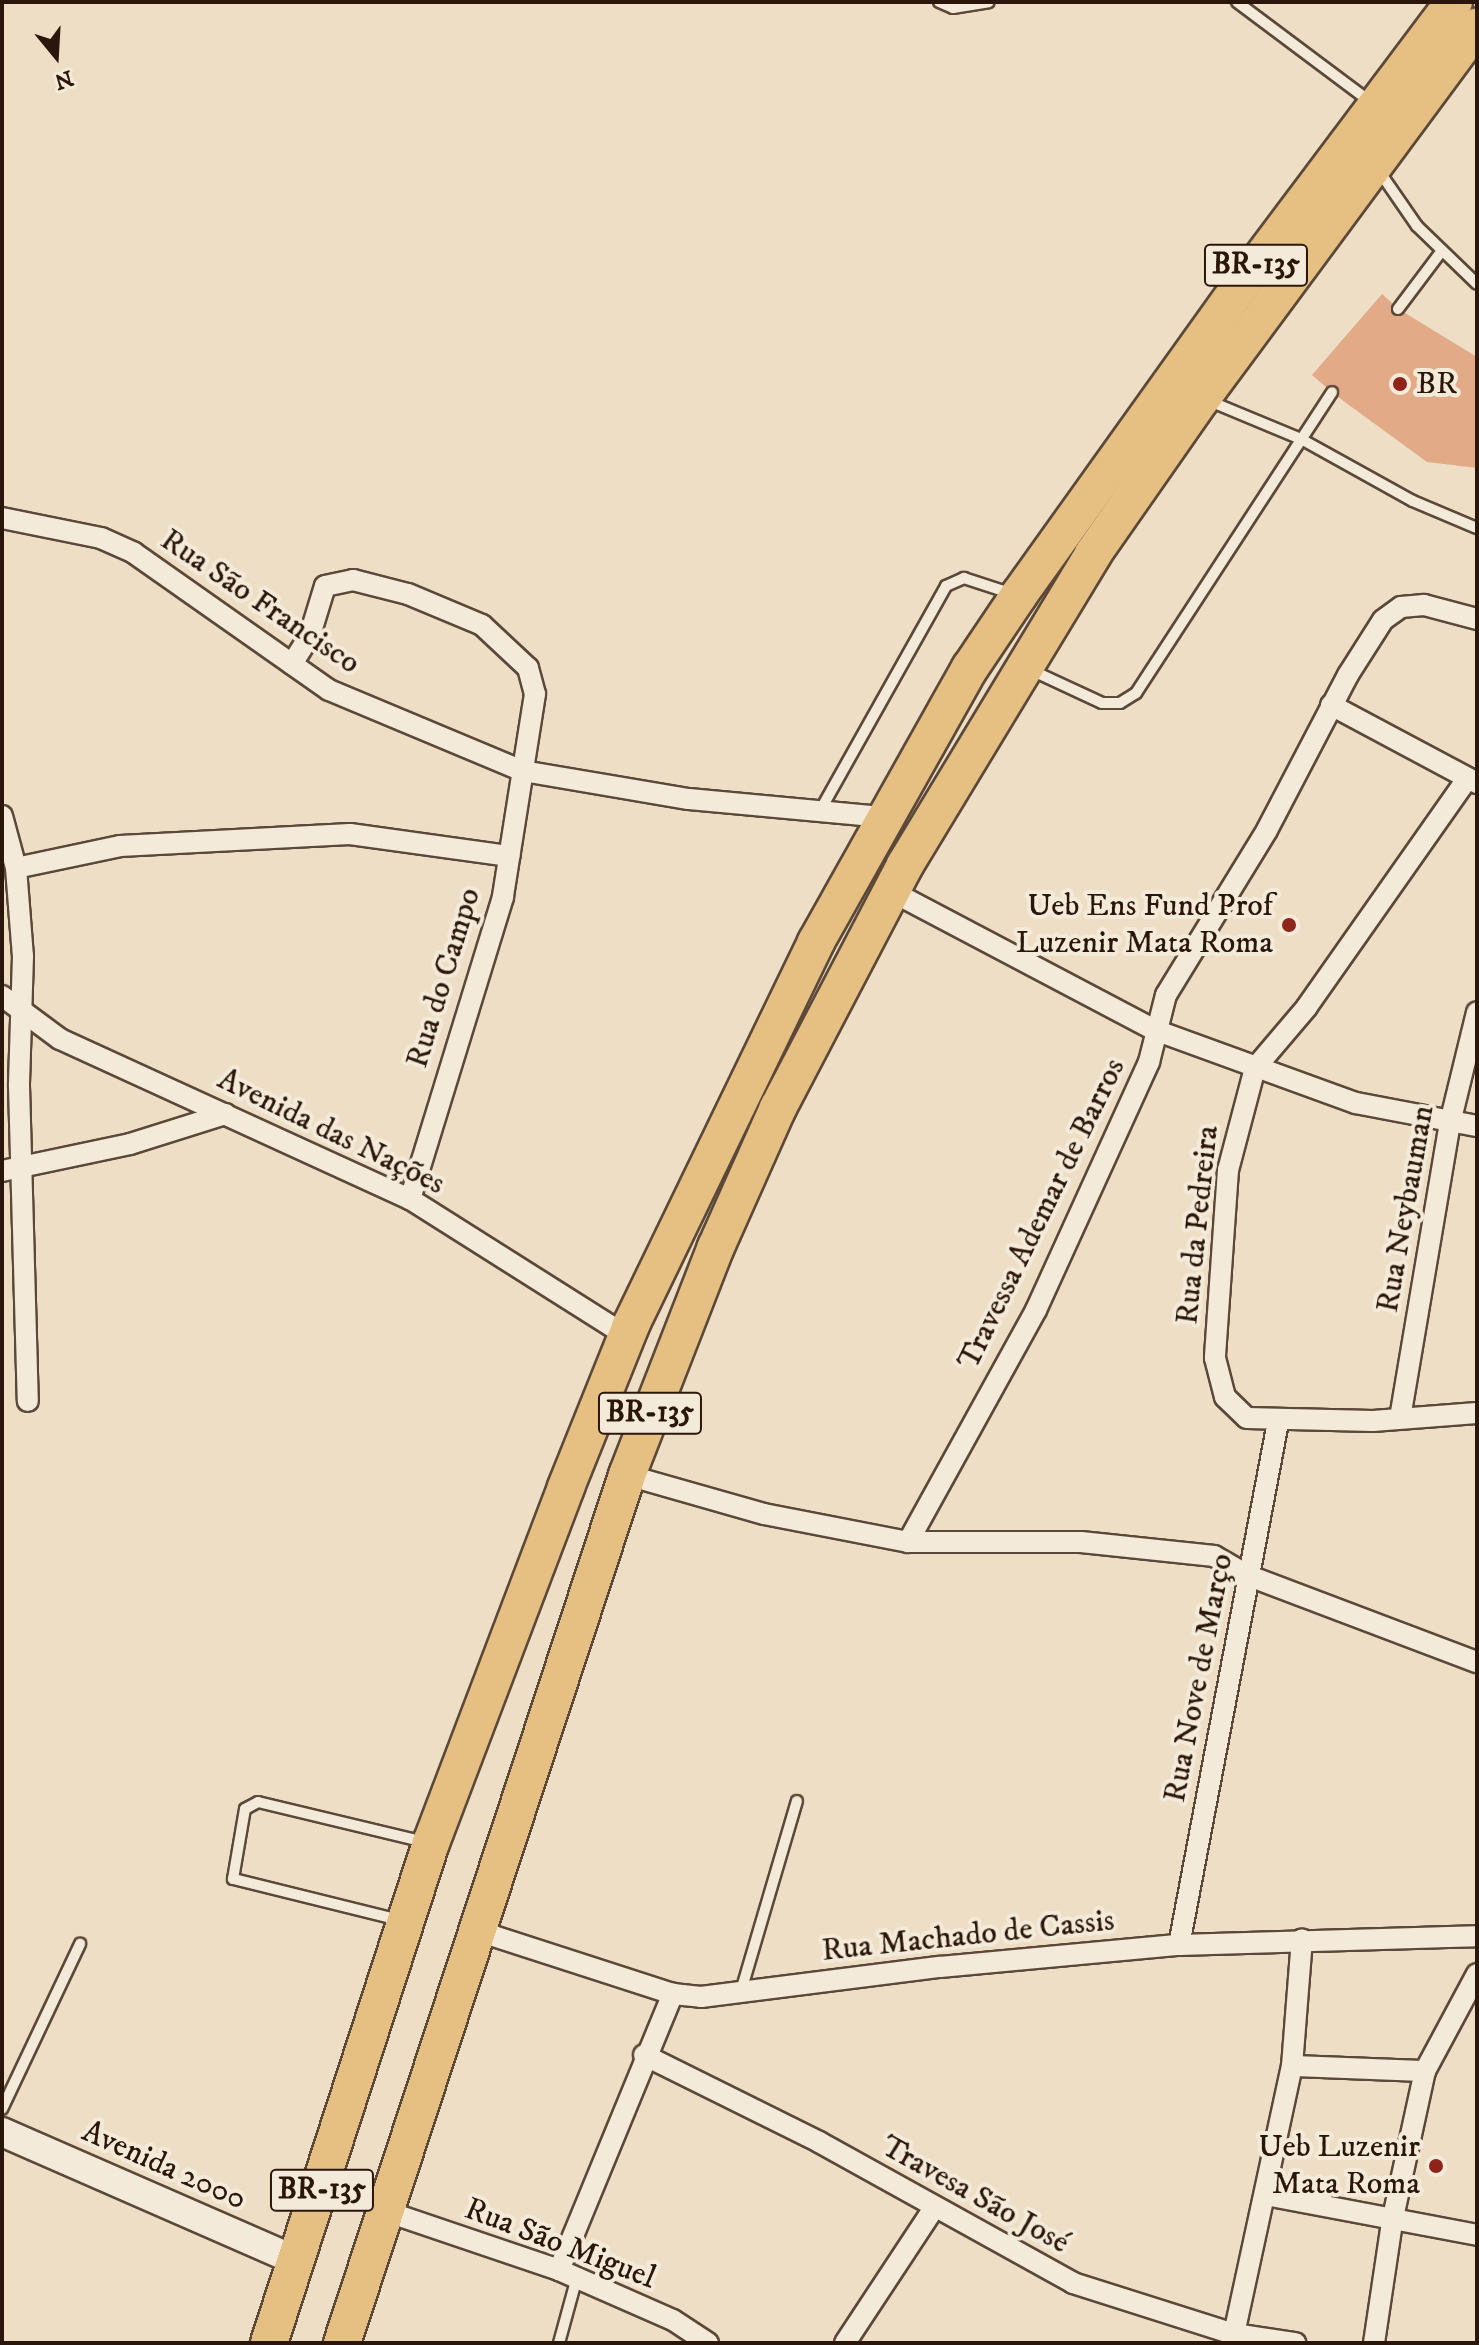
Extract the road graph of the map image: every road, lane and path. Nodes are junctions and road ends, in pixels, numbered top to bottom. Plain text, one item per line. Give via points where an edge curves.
1 (939, 2) edge
2 (989, 2) edge
3 (1237, 2) edge
4 (1454, 2) edge
5 (1477, 27) edge
6 (1376, 106) junction
7 (1375, 164) junction
8 (1441, 252) junction
9 (1477, 284) edge
10 (1398, 309) dead end
11 (1332, 392) dead end
12 (1202, 398) junction
13 (1301, 439) junction
14 (2, 518) edge
15 (1477, 528) edge
16 (1019, 595) junction
17 (1477, 619) edge
18 (292, 664) junction
19 (1023, 666) junction
20 (1331, 705) junction
21 (523, 771) junction
22 (1472, 781) edge
23 (821, 809) junction
24 (2, 816) edge
25 (884, 817) junction
26 (509, 856) junction
27 (16, 868) junction
28 (891, 891) junction
29 (2, 996) edge
30 (21, 1009) junction
31 (1477, 1012) edge
32 (1155, 1030) junction
33 (1255, 1068) junction
34 (225, 1114) junction
35 (1450, 1123) junction
36 (1477, 1126) edge
37 (23, 1167) junction
38 (2, 1171) edge
39 (410, 1199) junction
40 (627, 1336) junction
41 (28, 1401) dead end
42 (1477, 1413) edge
43 (1400, 1418) junction
44 (1278, 1422) junction
45 (627, 1475) junction
46 (908, 1542) junction
47 (1249, 1576) junction
48 (1477, 1662) edge
49 (797, 1801) dead end
50 (431, 1843) junction
51 (406, 1922) junction
52 (475, 1930) junction
53 (1477, 1936) edge
54 (1302, 1939) junction
55 (80, 1944) dead end
56 (1179, 1945) junction
57 (1477, 1974) edge
58 (740, 1993) junction
59 (673, 1994) junction
60 (644, 2055) junction
61 (1292, 2066) junction
62 (1425, 2071) junction
63 (2, 2109) edge
64 (2, 2132) edge
65 (1266, 2195) junction
66 (934, 2208) junction
67 (385, 2211) junction
68 (1392, 2222) junction
69 (1477, 2235) edge
70 (299, 2262) junction
71 (568, 2274) junction
72 (1234, 2334) junction
73 (269, 2343) edge
74 (342, 2343) edge
75 (559, 2343) edge
76 (708, 2343) edge
77 (845, 2343) edge
78 (1295, 2343) edge
79 (1374, 2343) edge

1 - 2 lane via 953,8
3 - 6 lane
4 - 6 highway, BR-135
5 - 7 highway, BR-135
6 - 16 highway, BR-135
7 - 8 lane
7 - 12 highway, BR-135
8 - 9 lane
8 - 10 lane
11 - 13 lane
12 - 13 lane
12 - 19 highway, BR-135
13 - 15 lane via 1413,501
13 - 19 lane via 1136,693 1120,703 1102,703
14 - 18 street, Rua São Francisco via 101,538 134,553
16 - 23 lane via 964,578 946,586
16 - 25 highway, BR-135
17 - 20 street, Travessa Ademar de Barros via 1424,605 1391,611
18 - 21 street, Rua São Francisco via 329,690
18 - 21 street, Rua do Campo via 310,635 325,586 334,580 370,583 461,614 504,641 528,668 535,707
19 - 28 highway, BR-135
20 - 22 street
20 - 32 street, Travessa Ademar de Barros via 1267,830 1166,995
21 - 23 street via 570,783 689,799
21 - 26 street, Rua do Campo
22 - 33 street, Rua da Pedreira via 1307,1007
23 - 25 street
24 - 27 street
25 - 40 highway, BR-135 via 788,998
26 - 27 street via 350,834 157,843 60,856
26 - 39 street, Rua do Campo via 499,911
27 - 30 street
28 - 32 street
28 - 45 highway, BR-135 via 778,1108 716,1247
29 - 30 street, Avenida das Nações
30 - 34 street, Avenida das Nações via 60,1039
30 - 37 street
31 - 35 street, Rua Neybauman
32 - 33 street
32 - 46 street, Travessa Ademar de Barros via 1149,1062 1036,1310
33 - 35 street via 1356,1103
33 - 44 street, Rua da Pedreira via 1228,1170 1215,1358 1231,1406 1247,1418
34 - 37 street via 130,1144
34 - 39 street, Avenida das Nações
35 - 36 street
35 - 43 street, Rua Neybauman
37 - 38 street
37 - 41 street
39 - 40 street, Avenida das Nações
40 - 50 highway, BR-135
42 - 43 street, Rua da Pedreira
43 - 44 street, Rua da Pedreira
44 - 47 street, Rua Nove de Março
45 - 46 street via 764,1514
45 - 52 highway, BR-135
46 - 47 street via 1081,1542 1194,1551 1232,1563
47 - 48 street
47 - 56 street, Rua Nove de Março
49 - 58 lane
50 - 51 highway, BR-135
50 - 51 lane via 258,1802 245,1809 233,1879
51 - 70 highway, BR-135
52 - 59 street, Rua Machado de Cassis
52 - 67 highway, BR-135
53 - 54 street, Rua Machado de Cassis
54 - 56 street, Rua Machado de Cassis
54 - 61 street
55 - 63 lane
56 - 58 street, Rua Machado de Cassis via 925,1968
57 - 62 street
58 - 59 street, Rua Machado de Cassis
59 - 60 street
60 - 66 street, Travesa São José via 819,2142
60 - 71 street
61 - 62 street
61 - 65 street
62 - 68 street
64 - 70 street, Avenida 2000
65 - 68 street
65 - 72 street
66 - 72 street, Travesa São José via 1073,2283
66 - 77 street
67 - 71 street, Rua São Miguel
67 - 74 highway, BR-135
68 - 69 street
68 - 79 street
70 - 73 highway, BR-135
71 - 75 lane
71 - 76 street, Rua São Miguel via 673,2320
72 - 78 street, Travesa São José

